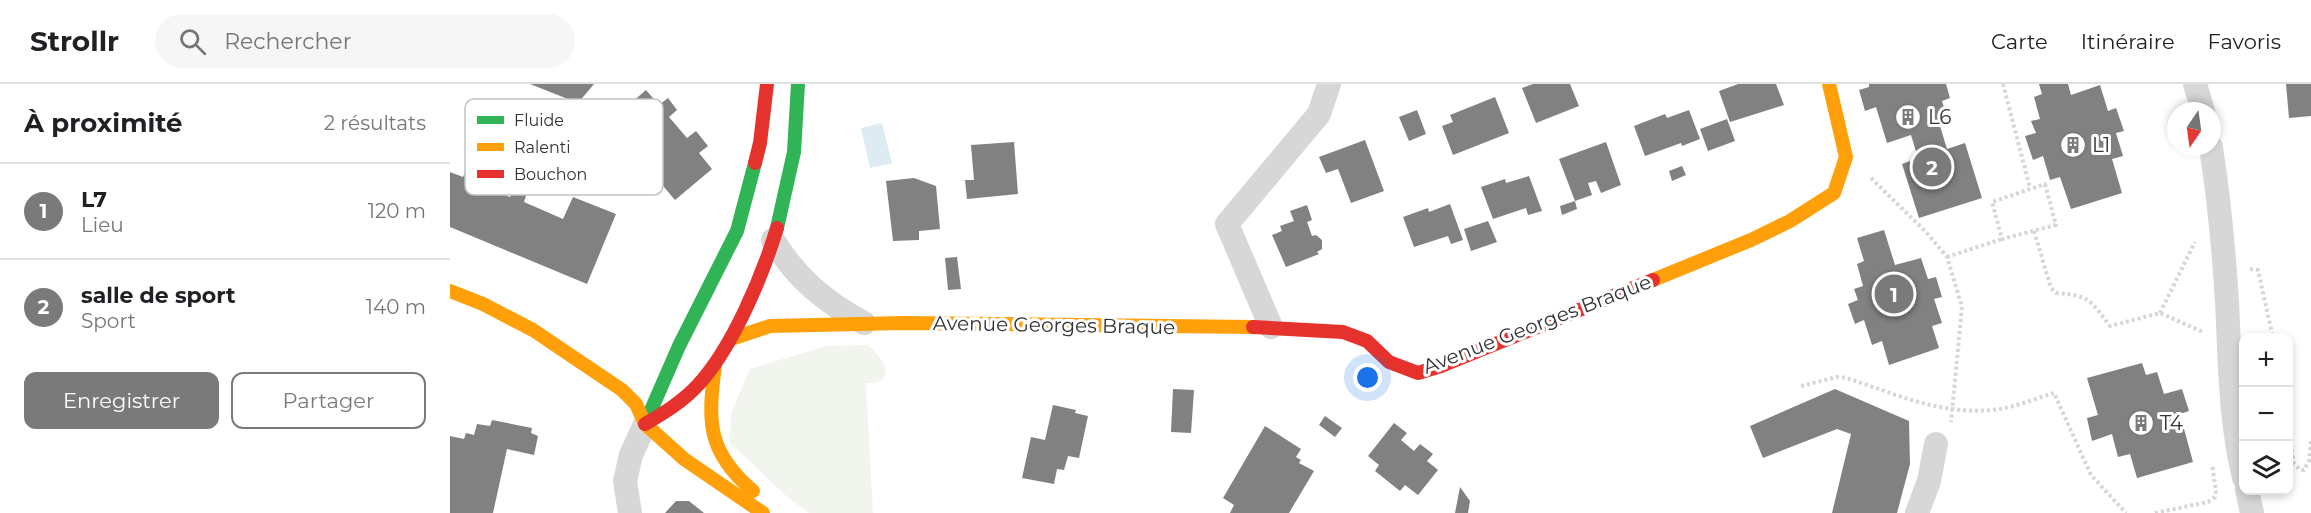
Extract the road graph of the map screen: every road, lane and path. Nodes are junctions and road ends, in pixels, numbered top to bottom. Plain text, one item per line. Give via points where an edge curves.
1 (767, 84) edge
2 (798, 84) edge
3 (1329, 84) edge
4 (1828, 84) edge
5 (2003, 84) edge
6 (2195, 84) edge
7 (2200, 102) edge
8 (760, 143) junction
9 (2212, 156) edge
10 (1844, 163) junction
11 (2030, 188) junction
12 (2219, 204) junction
13 (2034, 231) junction
14 (2002, 239) junction
15 (773, 240) junction
16 (744, 247) dead end
17 (1947, 257) junction
18 (2258, 270) dead end
19 (745, 278) dead end
20 (450, 291) edge
21 (752, 294) junction
22 (2160, 313) junction
23 (764, 318) junction
24 (866, 324) junction
25 (1271, 327) junction
26 (2272, 333) edge
27 (731, 339) junction
28 (2229, 344) junction
29 (715, 365) junction
30 (1802, 386) dead end
31 (1954, 410) junction
32 (645, 423) junction
33 (2311, 440) edge
34 (2290, 441) edge
35 (1936, 444) joint
36 (2238, 451) junction
37 (2239, 456) edge
38 (2248, 495) edge
39 (630, 513) edge
40 (763, 513) edge
41 (780, 513) edge
42 (1917, 513) edge
43 (2126, 513) edge
44 (2155, 513) edge
45 (2252, 513) edge

1 - 8 street
2 - 15 street via 796,135
3 - 25 street via 1319,114 1227,224
4 - 10 street, Avenue Georges Braque via 1846,157
5 - 11 path
6 - 7 street
8 - 16 street via 763,178
8 - 32 street via 737,231
9 - 12 street
10 - 17 path via 1873,179
10 - 25 street, Avenue Georges Braque via 1834,193 1752,240 1418,373 1389,362 1366,341 1343,332
11 - 13 path via 2045,184 2056,225
11 - 14 path via 1992,202
12 - 22 path via 2211,212
12 - 28 street
13 - 14 path
13 - 22 path via 2055,293 2078,294 2092,303 2110,326
14 - 17 path
15 - 21 street
15 - 24 street, Avenue Georges Braque via 800,276 840,310
17 - 31 path via 1962,307
18 - 26 path
19 - 21 street
20 - 32 street via 533,330 576,358 622,390 636,404
21 - 23 street
21 - 27 street
22 - 28 path
23 - 24 street, Avenue Georges Braque
23 - 27 street, Avenue Georges Braque
24 - 25 street, Avenue Georges Braque
27 - 29 street
28 - 36 street
29 - 32 street via 671,410
29 - 41 street via 710,432 719,453 746,486
30 - 31 path via 1847,378
31 - 35 path via 1948,431
31 - 43 path via 2001,408 2054,393 2091,475
32 - 39 street via 631,454 625,481
32 - 40 street via 684,459
33 - 34 path via 2304,470 2294,463
35 - 42 street via 1929,481
36 - 37 street
36 - 44 path via 2212,462 2215,497 2208,502
38 - 45 street

